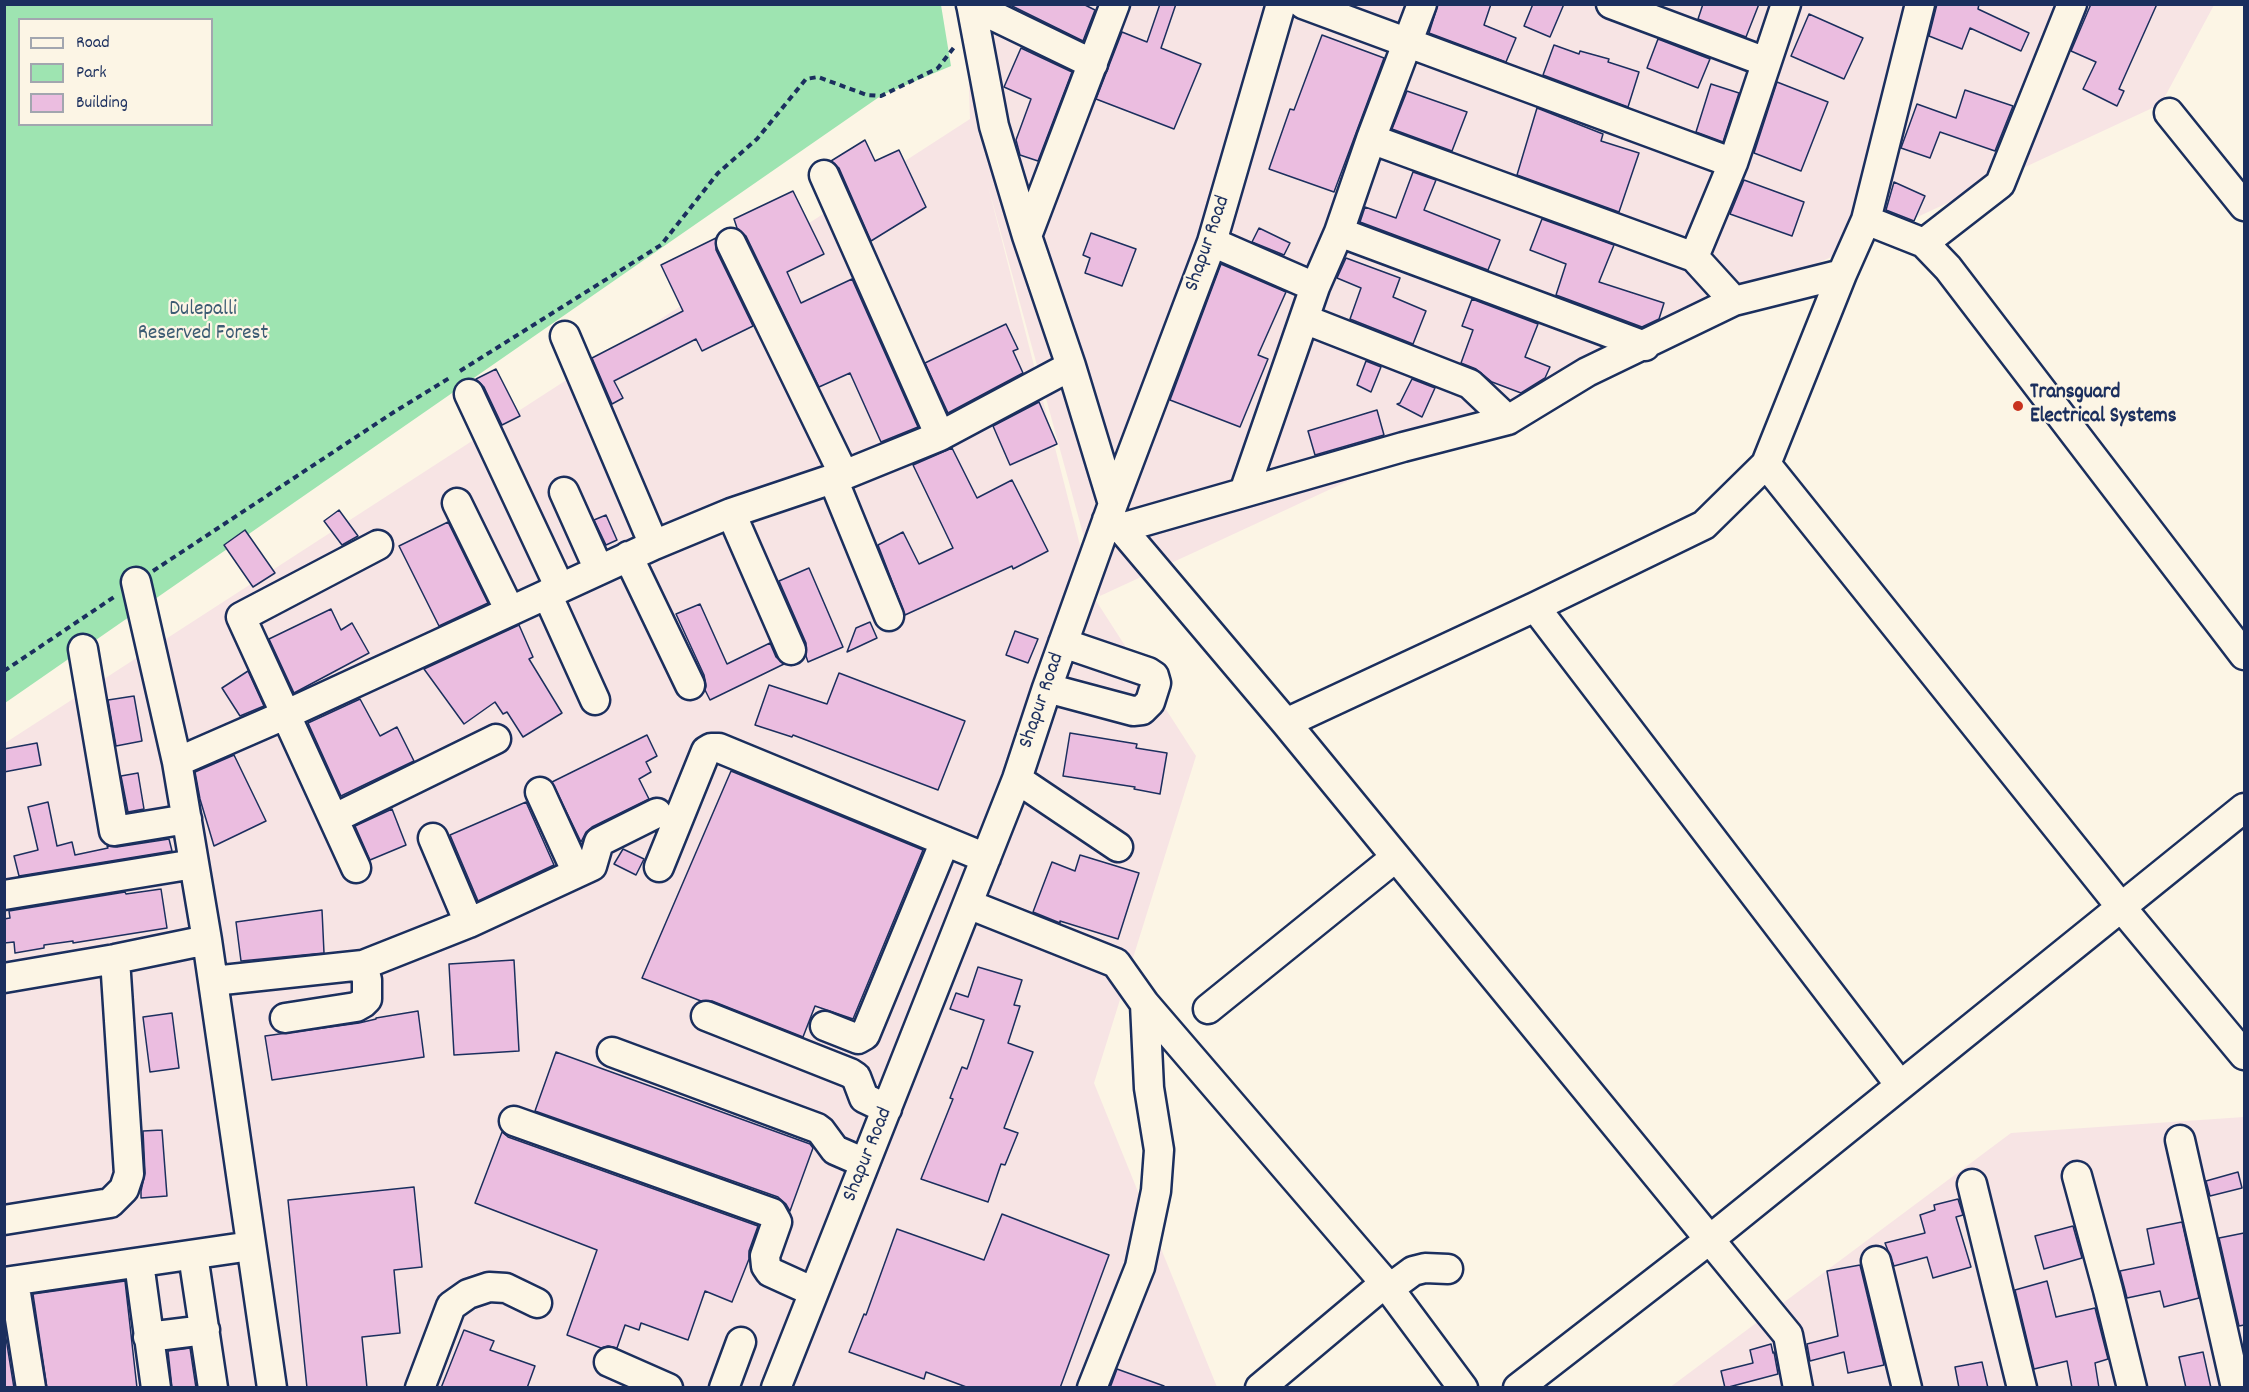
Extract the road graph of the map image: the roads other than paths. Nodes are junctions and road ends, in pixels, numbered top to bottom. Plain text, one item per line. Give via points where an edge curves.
1 (1114, 4) edge
2 (1281, 4) edge
3 (1304, 4) edge
4 (1422, 4) edge
5 (1611, 4) edge
6 (1786, 4) edge
7 (1920, 4) edge
8 (2072, 4) edge
9 (971, 5) edge
10 (1407, 44) junction
11 (1766, 62) junction
12 (1092, 64) junction
13 (2169, 113) dead end
14 (1371, 139) junction
15 (1733, 163) junction
16 (824, 175) dead end
17 (2244, 206) edge
18 (1866, 220) junction
19 (1339, 232) junction
20 (1027, 236) junction
21 (1212, 242) junction
22 (731, 243) dead end
23 (1924, 243) junction
24 (1694, 257) junction
25 (1842, 274) junction
26 (1315, 287) junction
27 (1734, 301) junction
28 (1304, 319) junction
29 (565, 336) dead end
30 (1646, 346) junction
31 (1071, 366) junction
32 (470, 394) dead end
33 (1508, 420) junction
34 (940, 436) junction
35 (1766, 464) junction
36 (839, 477) junction
37 (564, 492) dead end
38 (1244, 492) junction
39 (457, 504) dead end
40 (731, 513) junction
41 (1114, 517) junction
42 (378, 545) dead end
43 (641, 550) junction
44 (599, 570) junction
45 (136, 582) road end
46 (553, 591) junction
47 (1534, 608) junction
48 (510, 611) junction
49 (889, 616) dead end
50 (1063, 642) junction
51 (82, 649) dead end
52 (791, 650) dead end
53 (2244, 655) edge
54 (690, 685) dead end
55 (1047, 688) junction
56 (595, 700) dead end
57 (287, 714) junction
58 (1286, 723) junction
59 (496, 739) dead end
60 (177, 762) junction
61 (1017, 779) junction
62 (540, 792) dead end
63 (2244, 808) edge
64 (657, 813) dead end
65 (335, 818) junction
66 (187, 819) junction
67 (433, 838) dead end
68 (945, 841) junction
69 (1118, 847) dead end
70 (986, 858) junction
71 (194, 864) junction
72 (659, 867) dead end
73 (356, 868) dead end
74 (584, 869) junction
75 (1395, 869) junction
76 (6, 888) edge
77 (968, 904) junction
78 (2121, 907) junction
79 (469, 923) junction
80 (207, 940) junction
81 (115, 959) junction
82 (363, 965) junction
83 (4, 978) edge
84 (213, 981) junction
85 (1145, 1004) junction
86 (1208, 1010) dead end
87 (706, 1016) dead end
88 (285, 1018) dead end
89 (825, 1026) dead end
90 (612, 1052) dead end
91 (2244, 1055) edge
92 (1900, 1085) junction
93 (887, 1109) junction
94 (514, 1121) dead end
95 (2180, 1140) dead end
96 (865, 1163) junction
97 (2077, 1176) dead end
98 (1972, 1184) dead end
99 (4, 1220) edge
100 (1709, 1240) junction
101 (251, 1246) junction
102 (193, 1255) junction
103 (1876, 1261) dead end
104 (139, 1263) junction
105 (1448, 1269) dead end
106 (9, 1281) edge
107 (1388, 1285) junction
108 (814, 1292) junction
109 (537, 1303) dead end
110 (205, 1330) junction
111 (148, 1337) junction
112 (741, 1342) dead end
113 (609, 1362) dead end
114 (31, 1388) edge
115 (156, 1388) edge
116 (213, 1388) edge
117 (272, 1388) edge
118 (420, 1388) edge
119 (668, 1388) edge
120 (724, 1388) edge
121 (776, 1388) edge
122 (1092, 1388) edge
123 (1260, 1388) edge
124 (1463, 1388) edge
125 (1518, 1388) edge
126 (1798, 1388) edge
127 (1907, 1388) edge
128 (2022, 1388) edge
129 (2132, 1388) edge
130 (2236, 1388) edge

1 - 12 street
2 - 21 street, Shapur Road
3 - 10 street
4 - 10 street
5 - 11 street
6 - 11 street
7 - 18 street
8 - 23 street via 2000,184
9 - 12 street
9 - 20 street via 994,126
10 - 14 street
10 - 15 street
11 - 15 street
12 - 20 street
13 - 17 street
14 - 19 street
14 - 24 street
15 - 24 street
16 - 34 street
18 - 23 street
18 - 25 street
19 - 26 street
19 - 30 street
20 - 31 street
21 - 26 street
21 - 41 street, Shapur Road
22 - 36 street
23 - 53 street via 1955,277
24 - 27 street
25 - 27 street
25 - 35 street
26 - 28 street
27 - 30 street
28 - 33 street via 1470,384
28 - 38 street
29 - 43 street
30 - 33 street via 1587,372
31 - 34 street
31 - 41 street
32 - 46 street
33 - 38 street
34 - 36 street
35 - 47 street via 1704,525
35 - 78 street
36 - 40 street
36 - 49 street
37 - 44 street
38 - 41 street
39 - 48 street
40 - 43 street
40 - 52 street
41 - 50 street, Shapur Road
41 - 58 street
42 - 57 street via 241,617
43 - 44 street
43 - 54 street
44 - 46 street
45 - 60 street
46 - 48 street
46 - 56 street
47 - 58 street
47 - 92 street
48 - 57 street
50 - 55 street, Shapur Road
50 - 55 street via 1154,676 1156,683 1150,702 1142,710 1134,711
51 - 66 street via 114,831
55 - 61 street, Shapur Road
57 - 60 street
57 - 65 street
58 - 75 street
59 - 65 street
60 - 66 street
61 - 69 street
61 - 70 street, Shapur Road
62 - 74 street
63 - 78 street
64 - 74 street via 599,842
65 - 73 street
66 - 71 street
67 - 79 street
68 - 70 street
68 - 72 street via 711,748 706,751
68 - 89 street via 865,1035 858,1039
70 - 77 street, Shapur Road
71 - 76 street
71 - 80 street
74 - 79 street
75 - 86 street
75 - 100 street
77 - 85 street via 1116,963
77 - 93 street, Shapur Road
78 - 91 street
78 - 92 street
79 - 82 street
80 - 81 street
80 - 84 street
81 - 83 street
81 - 99 street via 129,1174 124,1189 110,1203
82 - 84 street
82 - 88 street via 367,980 367,999 363,1004
84 - 101 street
85 - 107 street
85 - 122 street via 1149,1088 1158,1150 1156,1191 1140,1267
87 - 93 street via 850,1073 856,1077 864,1098
90 - 96 street via 817,1128 835,1150
92 - 100 street
93 - 96 street, Shapur Road
94 - 108 street via 772,1214 777,1222 765,1266
95 - 130 street
96 - 108 street, Shapur Road
97 - 129 street
98 - 128 street
100 - 125 street
100 - 126 street via 1788,1335
101 - 102 street
101 - 117 street
102 - 104 street
102 - 110 street
103 - 127 street
104 - 106 street
104 - 111 street
105 - 107 street via 1413,1271
106 - 114 street
107 - 123 street
107 - 124 street
108 - 121 street, Shapur Road
109 - 118 street via 506,1288 489,1287 468,1294 451,1306
110 - 111 street
110 - 116 street
111 - 115 street
112 - 120 street
113 - 119 street

